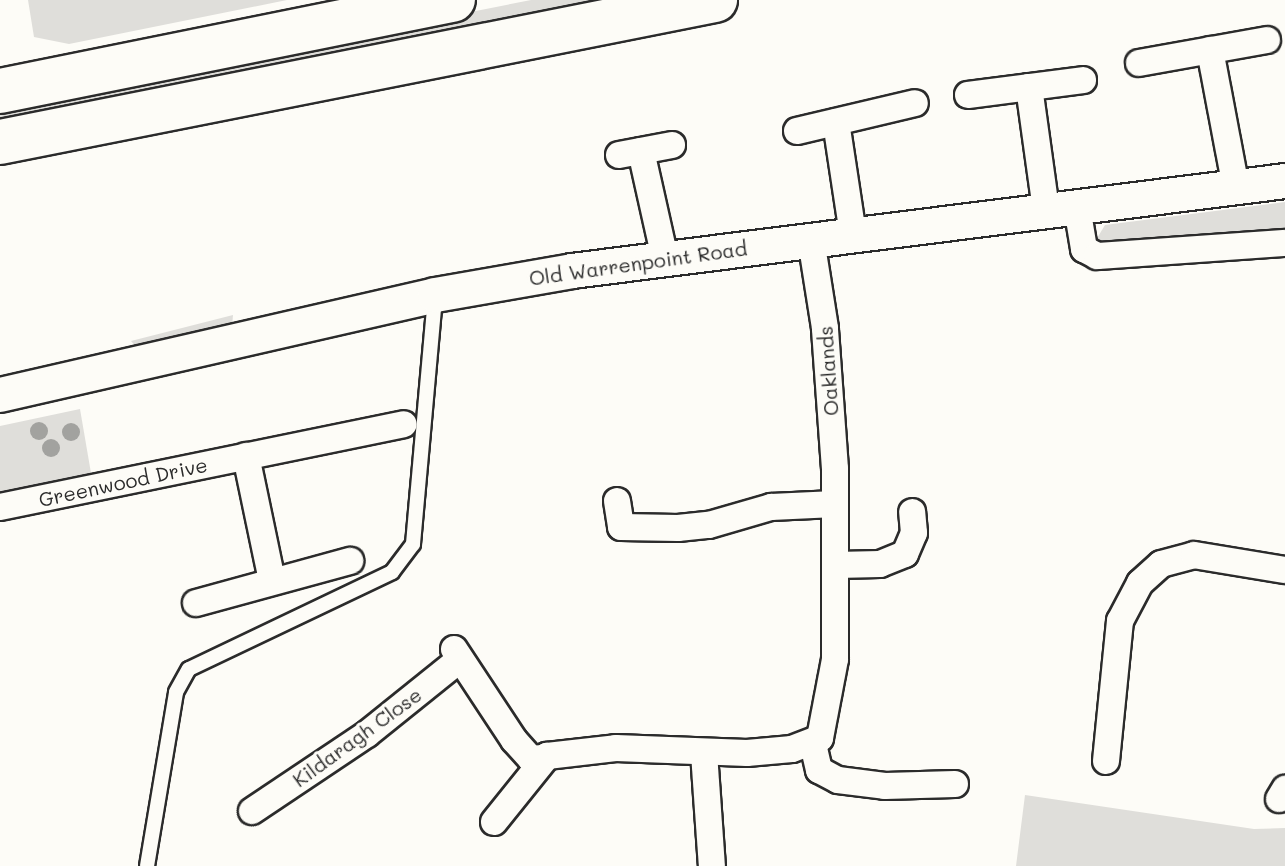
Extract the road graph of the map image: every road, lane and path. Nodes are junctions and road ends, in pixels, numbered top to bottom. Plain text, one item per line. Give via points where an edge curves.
1 (453, 0) edge
2 (715, 0) edge
3 (1267, 40) dead end
4 (1210, 50) junction
5 (1139, 63) dead end
6 (1083, 80) dead end
7 (1029, 87) junction
8 (0, 91) edge
9 (968, 95) dead end
10 (915, 103) dead end
11 (836, 122) junction
12 (797, 131) dead end
13 (0, 142) edge
14 (672, 145) dead end
15 (1285, 181) edge
16 (1236, 188) junction
17 (1061, 208) junction
18 (853, 235) junction
19 (811, 240) junction
20 (1285, 243) edge
21 (665, 258) junction
22 (435, 295) junction
23 (0, 395) edge
24 (404, 424) dead end
25 (246, 456) junction
26 (617, 501) dead end
27 (835, 504) junction
28 (0, 507) edge
29 (912, 512) dead end
30 (350, 561) dead end
31 (836, 565) junction
32 (1285, 570) edge
33 (272, 580) junction
34 (196, 603) dead end
35 (813, 744) junction
36 (704, 753) junction
37 (543, 758) junction
38 (1106, 761) dead end
39 (955, 784) dead end
40 (252, 811) dead end
41 (494, 822) dead end
42 (147, 866) edge
43 (712, 866) edge

1 - 8 highway
2 - 13 highway
3 - 4 street
4 - 5 street
4 - 16 street
6 - 7 street
7 - 9 street
7 - 17 street
10 - 11 street
11 - 12 street
11 - 18 street
14 - 21 street via 630,153
15 - 16 street, Old Warrenpoint Road
16 - 17 street, Old Warrenpoint Road
17 - 18 street, Old Warrenpoint Road
17 - 20 street via 1084,249 1097,256
18 - 19 street, Old Warrenpoint Road
19 - 21 street, Old Warrenpoint Road
19 - 27 street, Oaklands via 825,328
21 - 22 street, Old Warrenpoint Road
22 - 23 street, Old Warrenpoint Road
22 - 42 lane via 413,544 392,572 189,669 176,692
24 - 25 street, Greenwood Drive
25 - 28 street, Greenwood Drive
25 - 33 street
26 - 27 street via 621,527 678,528 771,507
27 - 31 street, Oaklands
29 - 31 street via 914,533 905,554 880,564
30 - 33 street
31 - 35 street, Oaklands via 833,672 827,713
32 - 38 street via 1194,555 1161,564 1140,583 1120,621
33 - 34 street
35 - 36 street
35 - 39 street via 819,770 838,780 885,786
36 - 37 street via 616,748
36 - 43 street
37 - 40 street, Kildaragh Close via 531,759 514,740 456,655 367,734
37 - 41 street

